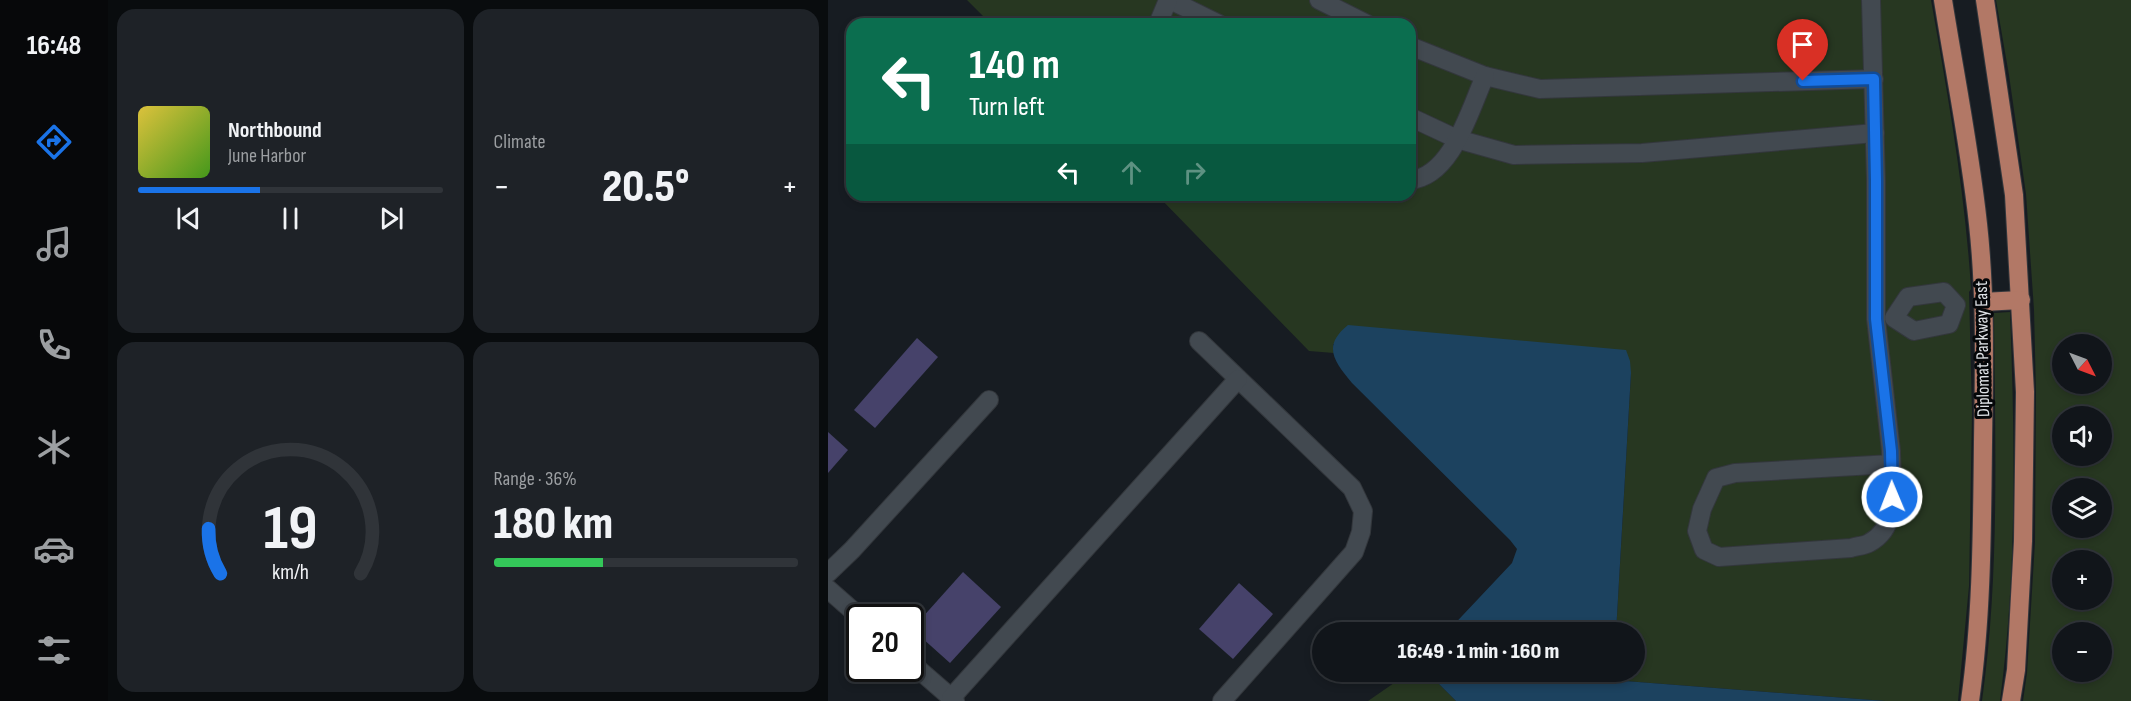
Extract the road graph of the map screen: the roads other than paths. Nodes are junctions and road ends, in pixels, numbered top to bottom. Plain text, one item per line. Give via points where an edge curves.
1 (1169, 0) edge
2 (1319, 0) edge
3 (1871, 0) edge
4 (1943, 0) edge
5 (1984, 0) edge
6 (1161, 18) edge
7 (1206, 18) edge
8 (1355, 18) edge
9 (1416, 48) edge
10 (1485, 76) junction
11 (1874, 79) junction
12 (1416, 120) edge
13 (1875, 134) junction
14 (1457, 139) junction
15 (1416, 179) edge
16 (2021, 300) junction
17 (1982, 302) junction
18 (1956, 305) junction
19 (1885, 318) junction
20 (1199, 341) dead end
21 (1238, 379) junction
22 (989, 400) dead end
23 (1891, 464) junction
24 (828, 573) edge
25 (828, 589) edge
26 (846, 605) edge
27 (924, 674) edge
28 (953, 699) edge
29 (1222, 701) edge
30 (1970, 701) edge
31 (2011, 701) edge

1 - 6 lane
1 - 7 lane
2 - 8 lane
3 - 11 lane
4 - 17 main road, Diplomat Parkway East via 1970,163
5 - 16 main road via 2014,195
9 - 10 lane
10 - 11 lane via 1540,88
10 - 14 lane
11 - 13 lane
12 - 14 lane
13 - 14 lane via 1642,153 1526,155
13 - 19 lane
14 - 15 lane via 1436,169
16 - 17 main road
16 - 31 main road via 2025,392 2023,541
17 - 18 lane
17 - 30 main road, Diplomat Parkway East via 1980,588
18 - 19 lane via 1944,292 1908,297
18 - 19 lane via 1949,324 1937,327 1914,331
19 - 23 lane
20 - 21 lane
21 - 28 lane
21 - 29 lane via 1352,488 1363,511 1362,532 1354,552
22 - 24 lane
23 - 23 lane via 1892,513 1884,531 1869,543 1851,548 1719,557 1704,550 1697,531 1716,478 1735,473
25 - 26 lane
27 - 28 lane

